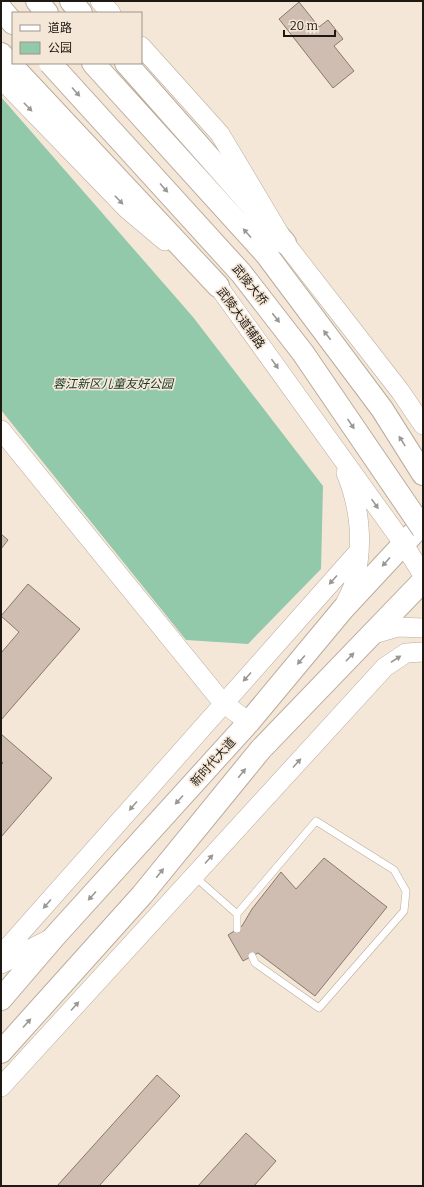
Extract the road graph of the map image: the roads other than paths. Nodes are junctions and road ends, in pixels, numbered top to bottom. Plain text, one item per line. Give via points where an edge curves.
1 (37, 1) edge
2 (71, 1) edge
3 (100, 1) edge
4 (1, 9) edge
5 (46, 12) edge
6 (80, 12) edge
7 (110, 12) edge
8 (12, 22) edge
9 (142, 47) edge
10 (1, 54) edge
11 (51, 64) edge
12 (94, 64) edge
13 (127, 64) edge
14 (1, 79) edge
15 (285, 243) junction
16 (218, 286) junction
17 (420, 418) edge
18 (1, 430) edge
19 (329, 440) junction
20 (423, 474) edge
21 (423, 523) edge
22 (423, 529) edge
23 (403, 543) junction
24 (359, 551) junction
25 (423, 575) edge
26 (423, 581) edge
27 (343, 609) junction
28 (423, 628) edge
29 (371, 635) junction
30 (423, 652) edge
31 (223, 703) junction
32 (249, 722) junction
33 (194, 876) junction
34 (142, 895) junction
35 (237, 914) junction
36 (237, 930) dead end
37 (55, 936) junction
38 (1, 955) edge
39 (252, 956) dead end
40 (118, 959) junction
41 (1, 964) edge
42 (1, 999) edge
43 (1, 1052) edge
44 (1, 1087) edge

1 - 5 main road
2 - 6 main road
3 - 7 street
4 - 8 main road
9 - 15 street via 220,134
10 - 16 main road
11 -> 22 main road, 武陵大桥, bridge via 241,273 302,353
20 -> 12 main road via 382,409 266,254
13 - 15 main road
14 -> 16 street, 武陵大道辅路 via 127,209
15 - 17 street
16 -> 19 street, 武陵大道辅路
18 - 31 street
19 -> 23 street, 武陵大道辅路
19 - 24 street via 342,464 360,520
21 - 23 main road, 新时代大道
23 - 25 street, 武陵大道辅路
23 -> 27 main road, 新时代大道
24 - 27 street via 354,582
24 -> 31 street
26 - 29 main road
27 -> 32 main road, 新时代大道
28 - 29 street via 398,627
34 -> 29 main road via 261,749
33 -> 30 street via 385,667 406,653
31 - 32 street
31 -> 38 street
32 -> 37 main road, 新时代大道
33 - 35 lane
33 - 40 street
34 - 40 street
43 -> 34 main road
35 - 36 lane
35 - 39 lane via 316,821 394,870 406,891 404,911 319,1008 255,963
37 - 41 street
37 - 42 main road, 新时代大道
44 -> 40 street

